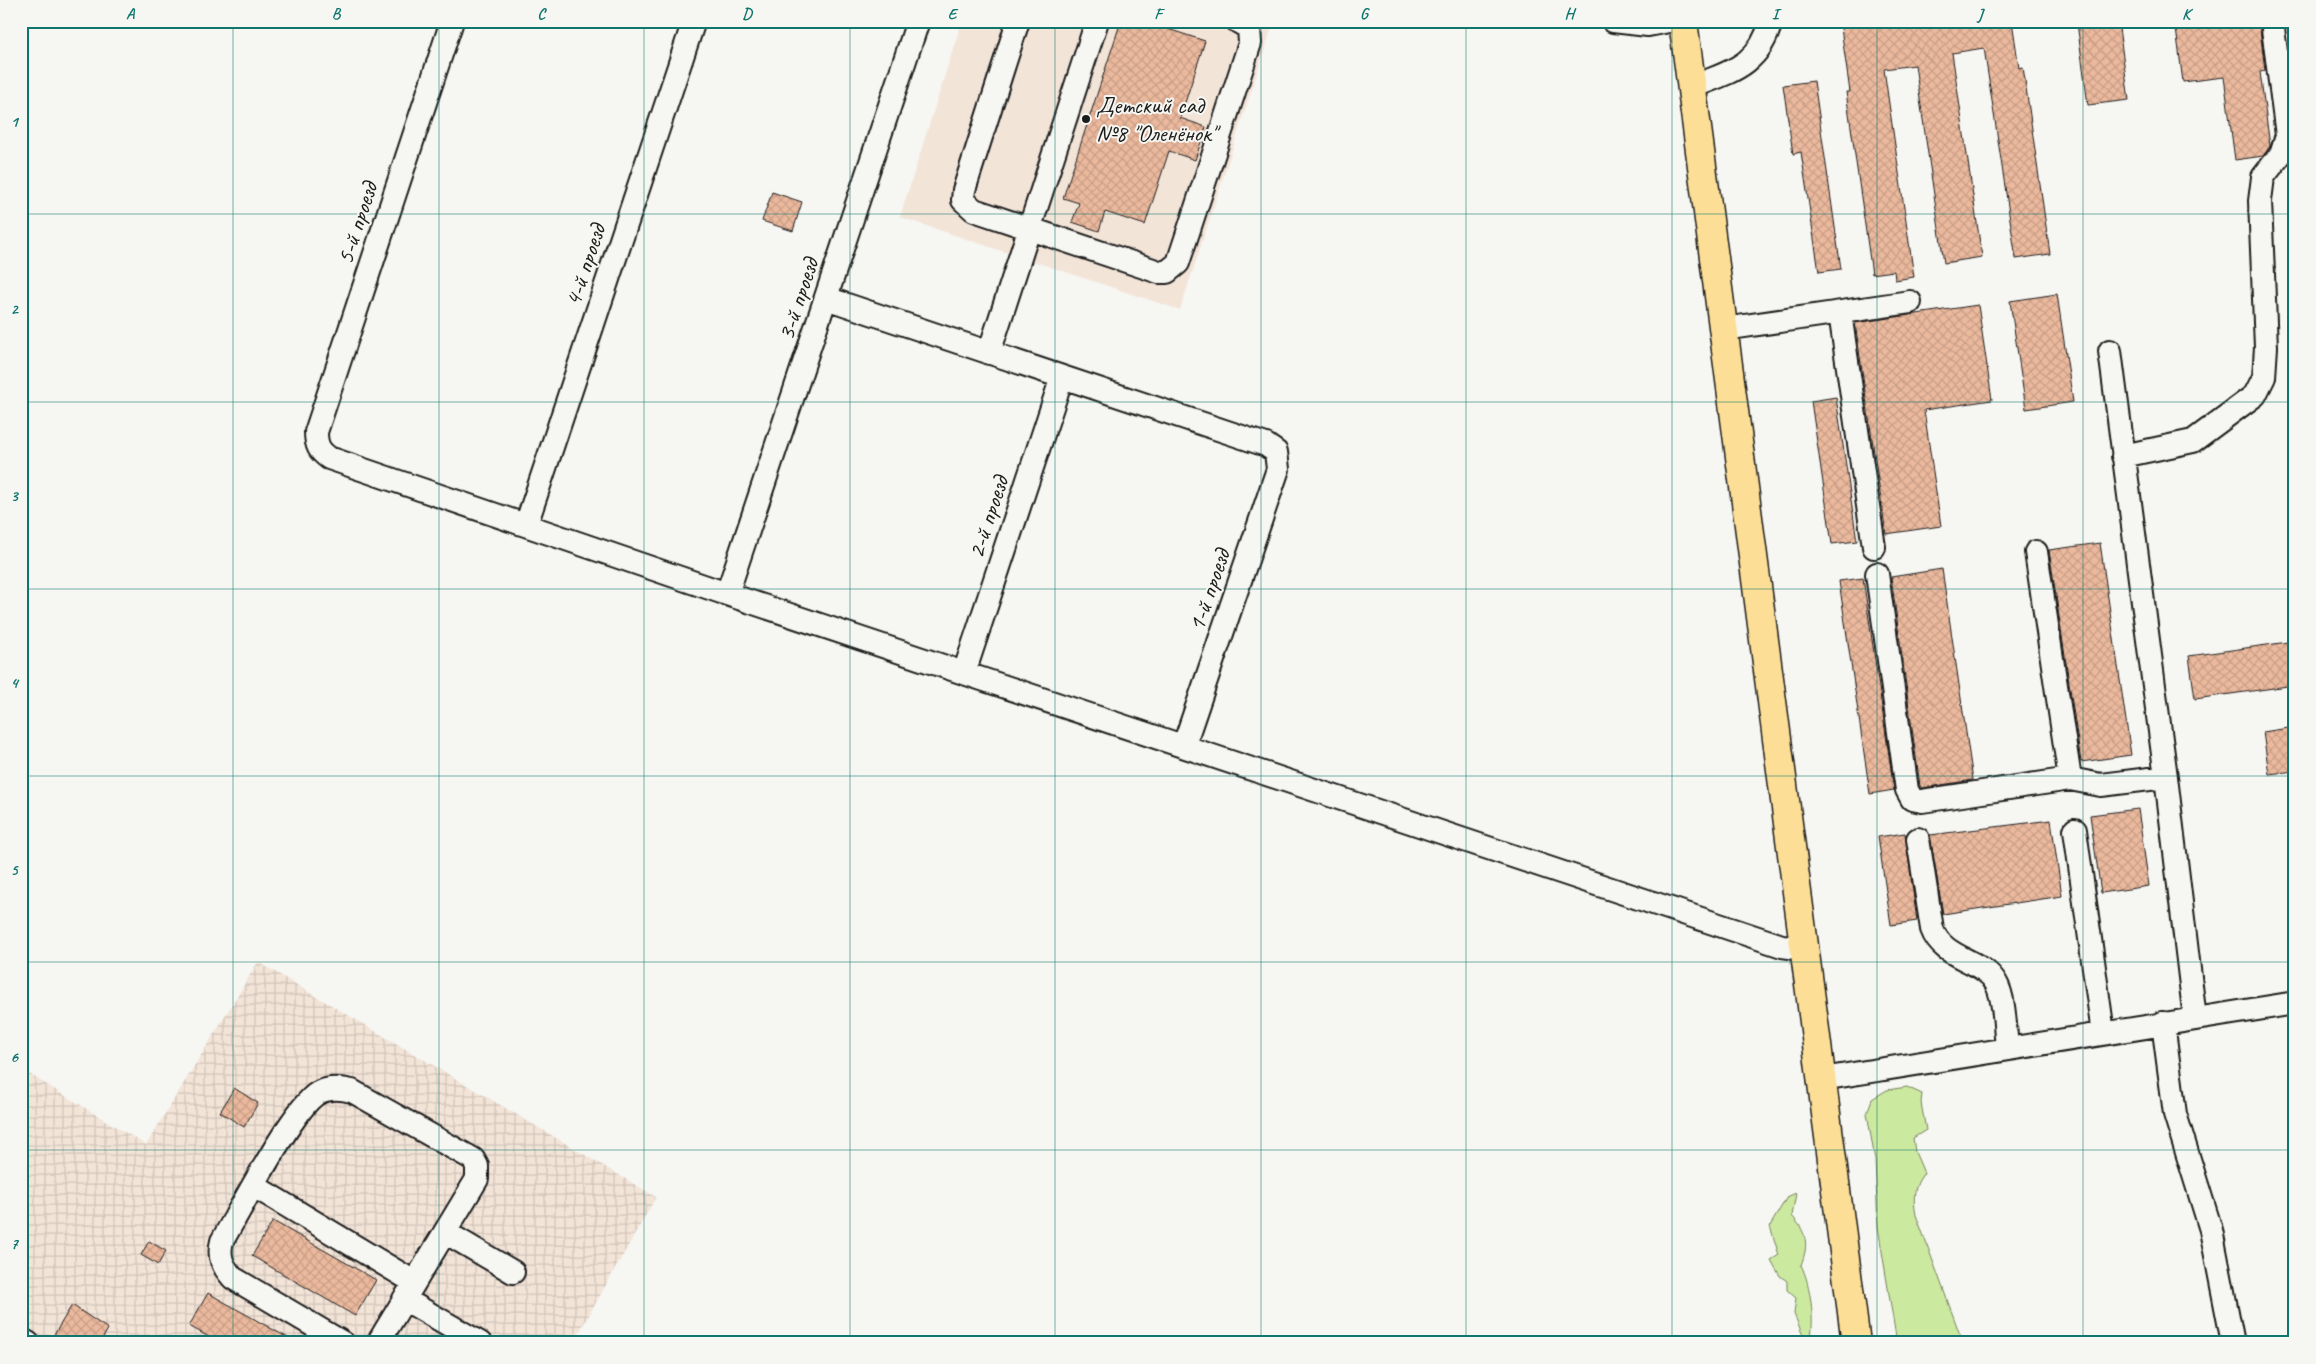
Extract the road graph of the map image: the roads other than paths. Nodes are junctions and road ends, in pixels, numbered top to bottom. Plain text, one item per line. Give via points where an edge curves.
1 (452, 21) edge
2 (694, 21) edge
3 (918, 21) edge
4 (1018, 21) edge
5 (1097, 21) edge
6 (1237, 21) edge
7 (1613, 21) edge
8 (1669, 21) edge
9 (1683, 21) edge
10 (1771, 21) edge
11 (2272, 21) edge
12 (1692, 87) junction
13 (1030, 229) junction
14 (826, 298) junction
15 (1910, 302) dead end
16 (1840, 313) junction
17 (1724, 329) junction
18 (2110, 351) dead end
19 (989, 353) junction
20 (1062, 377) junction
21 (2124, 456) junction
22 (526, 526) junction
23 (1874, 546) dead end
24 (2036, 552) dead end
25 (1878, 574) dead end
26 (727, 594) junction
27 (964, 673) junction
28 (1184, 745) junction
29 (2166, 777) junction
30 (2070, 779) junction
31 (2075, 830) dead end
32 (1918, 840) dead end
33 (1805, 949) junction
34 (2295, 1004) edge
35 (2195, 1019) junction
36 (2163, 1023) junction
37 (2103, 1032) junction
38 (2007, 1048) junction
39 (1822, 1078) junction
40 (254, 1186) junction
41 (445, 1232) junction
42 (514, 1272) dead end
43 (409, 1291) junction
44 (21, 1339) edge
45 (28, 1343) edge
46 (343, 1343) edge
47 (378, 1343) edge
48 (480, 1343) edge
49 (1856, 1343) edge
50 (2233, 1343) edge

1 - 22 street, 5-й проезд via 316,432 316,442 320,452 329,458
2 - 22 street, 4-й проезд
3 - 14 street, 3-й проезд
4 - 13 street via 964,190 964,200 974,210
5 - 13 street
6 - 13 street via 1249,28 1250,43 1178,263 1167,272 1159,272
7 - 8 street via 1648,25
9 - 12 main road
10 - 12 street via 1758,52 1746,63
11 - 21 street via 2287,135 2281,154 2263,176 2260,201 2266,347 2264,377 2255,395 2193,441
12 - 17 main road
13 - 19 street
14 - 19 street
14 - 26 street, 3-й проезд
15 - 16 street
16 - 17 street
16 - 23 street
17 - 33 main road
18 - 21 street
19 - 20 street
20 - 27 street, 2-й проезд
20 - 28 street, 1-й проезд via 1266,445 1276,452 1278,469
21 - 29 street
22 - 26 street
24 - 30 street
25 - 30 street via 1907,790 1912,799 1922,801
26 - 27 street
27 - 28 street
28 - 33 street via 1782,946
29 - 30 street via 2101,785
29 - 35 street
31 - 37 street
32 - 38 street via 1935,939 1996,982
33 - 39 main road
34 - 35 street
35 - 36 street
36 - 37 street
36 - 50 street via 2175,1114 2211,1230
37 - 38 street
38 - 39 street
39 - 49 main road
40 - 41 street via 306,1103 327,1089 352,1091 473,1159 477,1166 476,1179
40 - 43 street
40 - 46 street via 222,1240 220,1250 225,1270 233,1278
41 - 42 street
41 - 43 street
43 - 47 street
43 - 48 street
44 - 45 street

